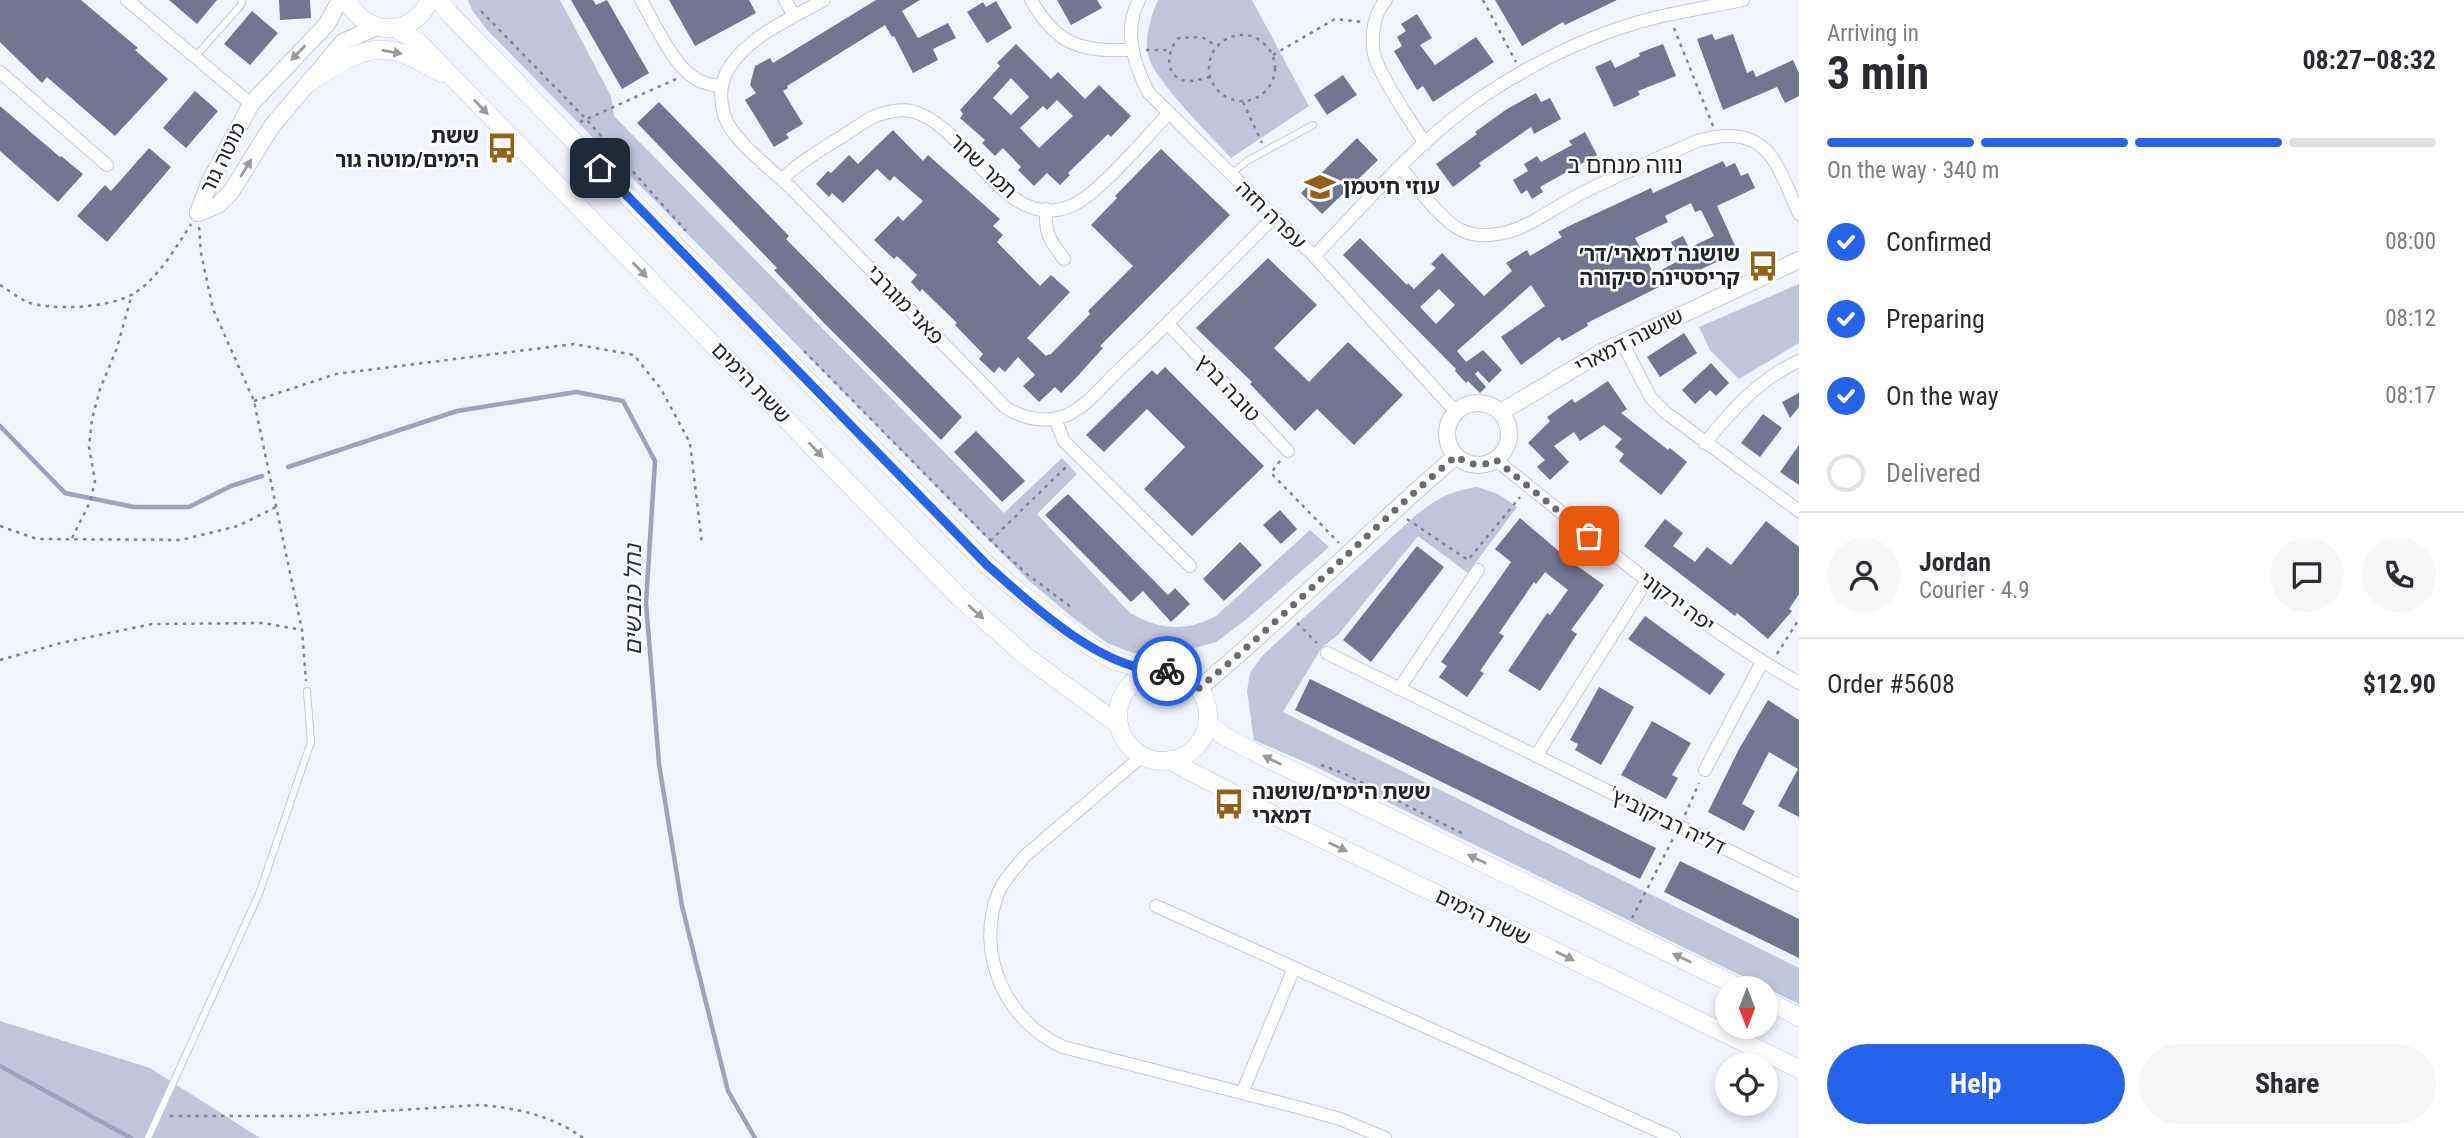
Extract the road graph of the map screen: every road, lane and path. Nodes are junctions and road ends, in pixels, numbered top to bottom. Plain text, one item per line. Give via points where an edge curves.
1 (127, 0) edge
2 (241, 0) edge
3 (340, 0) edge
4 (346, 0) edge
5 (430, 0) edge
6 (440, 0) edge
7 (451, 0) edge
8 (642, 0) edge
9 (785, 0) edge
10 (824, 0) edge
11 (1031, 0) edge
12 (1139, 0) edge
13 (1386, 0) edge
14 (1483, 0) edge
15 (1743, 0) edge
16 (481, 11) dead end
17 (1669, 15) junction
18 (794, 16) junction
19 (1375, 24) junction
20 (462, 26) junction
21 (376, 27) junction
22 (396, 28) junction
23 (1217, 46) junction
24 (1132, 50) junction
25 (1171, 50) junction
26 (1273, 55) junction
27 (195, 57) junction
28 (0, 72) edge
29 (1522, 73) junction
30 (689, 74) junction
31 (1210, 77) junction
32 (455, 80) junction
33 (309, 83) junction
34 (721, 87) junction
35 (1243, 102) junction
36 (251, 104) junction
37 (1169, 113) junction
38 (586, 119) junction
39 (1313, 125) dead end
40 (563, 130) junction
41 (1716, 136) junction
42 (1425, 144) junction
43 (1265, 151) junction
44 (107, 165) dead end
45 (1401, 168) junction
46 (1230, 175) junction
47 (782, 179) junction
48 (1046, 209) junction
49 (198, 213) junction
50 (1799, 214) edge
51 (1273, 218) junction
52 (685, 230) dead end
53 (1314, 256) junction
54 (1064, 259) dead end
55 (1799, 260) edge
56 (0, 285) edge
57 (132, 294) junction
58 (1168, 324) junction
59 (1622, 342) junction
60 (802, 350) dead end
61 (1799, 361) edge
62 (254, 401) junction
63 (1456, 412) junction
64 (1501, 412) junction
65 (1055, 419) junction
66 (1705, 443) junction
67 (1288, 451) joint
68 (1078, 455) junction
69 (1456, 456) junction
70 (1496, 460) junction
71 (1528, 486) junction
72 (276, 507) junction
73 (1395, 511) junction
74 (1799, 511) edge
75 (0, 526) edge
76 (71, 539) junction
77 (991, 541) junction
78 (702, 544) dead end
79 (1349, 553) junction
80 (977, 554) junction
81 (1190, 566) dead end
82 (1478, 570) dead end
83 (1647, 580) junction
84 (1070, 607) dead end
85 (1286, 611) junction
86 (1799, 619) edge
87 (302, 630) junction
88 (1327, 653) joint
89 (0, 660) edge
90 (1766, 664) junction
91 (1154, 672) junction
92 (1799, 683) edge
93 (1198, 689) junction
94 (1399, 689) junction
95 (307, 691) joint
96 (1207, 722) junction
97 (1119, 724) junction
98 (1142, 755) junction
99 (1536, 756) junction
100 (1169, 760) junction
101 (1704, 770) joint
102 (1680, 827) junction
103 (1799, 886) edge
104 (1156, 906) dead end
105 (1626, 930) junction
106 (1294, 968) junction
107 (1717, 976) edge
108 (1778, 1006) edge
109 (1799, 1017) edge
110 (1799, 1069) edge
111 (1242, 1093) junction
112 (158, 1116) junction
113 (148, 1138) edge
114 (583, 1138) edge
115 (1385, 1138) edge
116 (1674, 1138) edge

1 - 27 street
2 - 27 lane
3 -> 36 street, מוטה גור via 327,24
4 - 21 main road via 354,13
5 - 22 main road via 421,15
6 - 20 main road, ששת הימים
7 - 20 main road
8 - 30 street
9 - 18 street
10 - 18 street
11 - 24 street via 1056,35 1078,46
12 - 24 street, עפרה חזה
13 - 19 street
14 - 29 path
15 - 17 street
16 - 38 path
17 - 29 street via 1583,42
17 - 41 path
18 - 34 street via 734,59
19 - 26 path via 1335,19
19 - 42 street via 1376,62
20 - 40 main road, ששת הימים
21 - 22 main road
21 - 33 street, מוטה גור via 343,42
22 - 32 main road, ששת הימים via 418,42
23 - 25 path via 1192,36 1179,38
23 - 26 path via 1236,35 1248,35 1267,45
23 - 31 path via 1208,66
24 - 25 path
24 - 37 street, עפרה חזה via 1149,93
25 - 31 path via 1170,65 1180,79
26 - 35 path via 1276,65 1271,86
27 - 36 street
28 - 44 street
29 - 42 street via 1484,95
30 - 34 street
30 - 38 path
31 - 35 path via 1223,95
33 -> 32 main road via 346,58 379,50 401,53
32 -> 97 main road, ששת הימים via 960,598 1028,658
49 -> 33 street, מוטה גור via 218,205 231,192 272,126
34 - 47 street, פאני מוגרבי via 727,122
35 - 43 path
36 - 49 street, מוטה גור via 209,181
37 - 46 street, עפרה חזה
37 - 48 street via 1089,195 1070,206
38 - 40 path
38 - 52 path
39 - 43 lane
40 - 80 main road, ששת הימים
41 - 45 street via 1597,186 1508,232 1492,234 1476,235 1450,222
41 - 50 street via 1735,135 1768,151
42 - 45 street
43 - 46 lane
45 - 53 street
46 - 51 street, עפרה חזה
47 - 48 street, תמר שחר via 874,116 910,111 929,117 946,131 1011,197
47 - 65 street, פאני מוגרבי via 1006,408 1037,420
48 - 54 street via 1045,229
49 - 57 path via 173,251
49 - 62 path via 201,253 214,309
51 - 53 street, עפרה חזה
51 - 58 street
53 - 63 street, עפרה חזה
55 - 59 street, שושנה דמארי
56 - 57 path via 27,302 62,308 115,301
57 - 76 path via 92,419 89,447 95,481 90,502
58 - 65 street via 1078,408
58 - 67 street, טובה ברץ
59 - 64 street, שושנה דמארי
59 - 66 street via 1651,398
60 - 77 path
61 - 66 street via 1757,385
62 - 72 path
62 - 78 path via 336,374 574,344 634,355 661,389 690,443
63 - 64 street via 1483,403
63 - 69 street via 1447,429
64 - 70 street via 1510,437
65 - 68 street via 1064,441
66 - 74 street
67 - 79 path via 1271,473
68 - 77 path
68 - 81 street
69 - 70 street via 1475,465
69 - 73 street
70 - 71 street, יפה ירקוני
71 - 73 path via 1468,560
71 - 83 street, יפה ירקוני
72 - 76 path via 238,526 181,540
72 - 87 path
73 - 79 street
75 - 76 path via 37,539
77 - 80 path
77 - 84 path
79 - 85 street
80 - 91 main road, ששת הימים via 1090,646 1112,660
82 - 94 street
83 - 90 street, יפה ירקוני
83 - 99 street
85 - 88 path
85 - 93 street
86 - 90 path
87 - 89 path via 263,623 152,624
87 - 95 path
88 - 94 street, 'דליה רביקוביץ
90 - 92 street, יפה ירקוני
90 - 101 street
91 - 93 main road via 1178,674
91 - 97 main road via 1130,685 1118,710
93 - 96 main road
94 - 99 street, 'דליה רביקוביץ
95 - 112 lane via 311,742 268,869
96 - 100 main road via 1194,747
105 -> 96 main road via 1252,751
97 - 98 main road via 1131,748
98 - 100 main road
98 - 111 street via 1010,873 994,911 993,962 1018,1015 1049,1040
99 - 102 street, 'דליה רביקוביץ
100 -> 110 main road, ששת הימים via 1277,817
101 - 102 path
102 - 103 street, 'דליה רביקוביץ
102 - 105 path
104 - 106 street
107 -> 105 main road
106 - 111 street
106 - 116 street
108 - 109 main road
111 - 115 street via 1340,1119
112 - 113 lane
112 - 114 path via 300,1116 480,1105 546,1118

